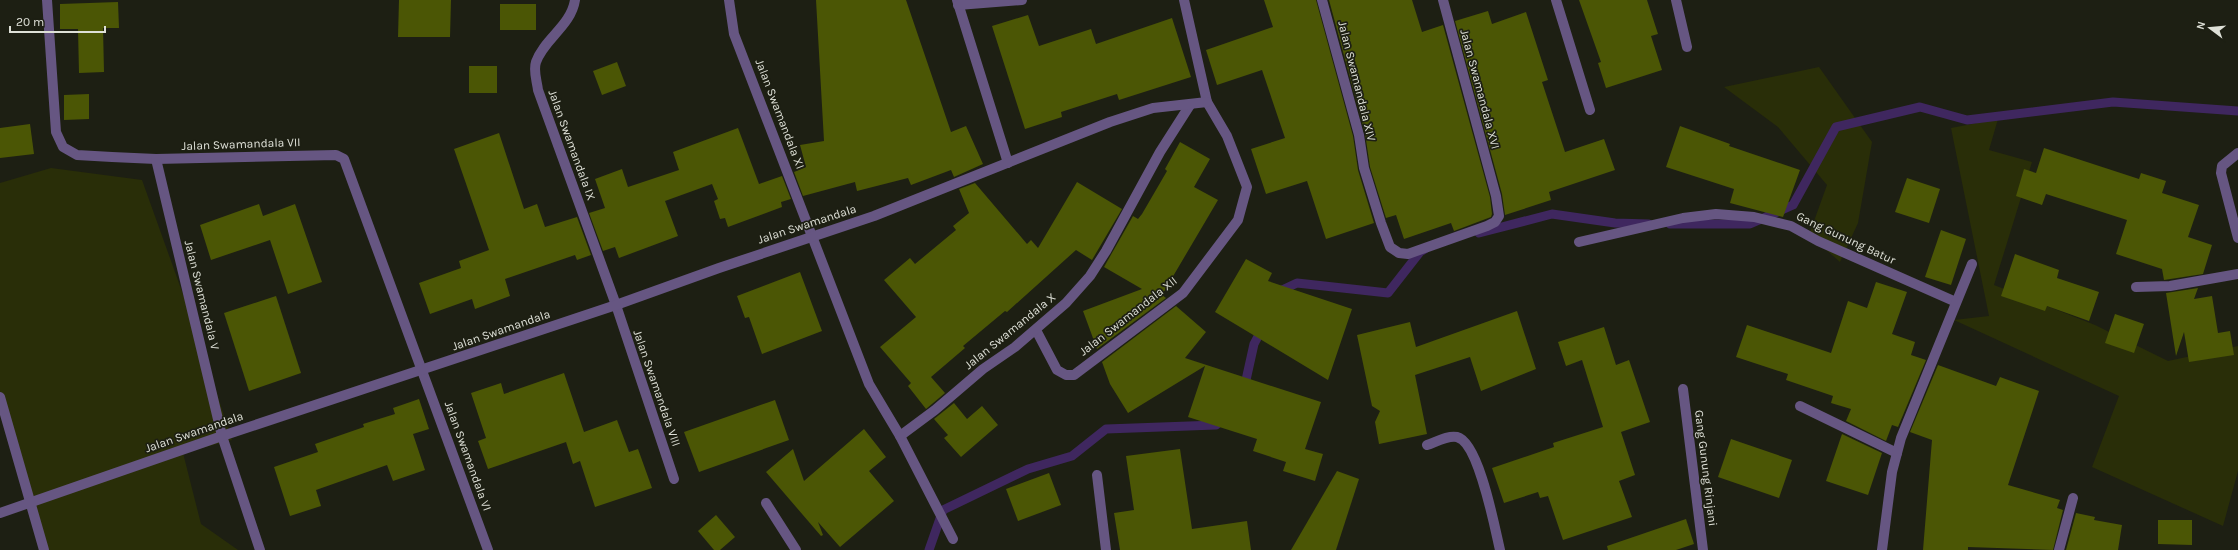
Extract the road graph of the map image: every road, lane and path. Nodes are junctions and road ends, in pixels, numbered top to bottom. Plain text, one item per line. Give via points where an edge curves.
1 (47, 0) edge
2 (574, 0) edge
3 (729, 0) edge
4 (1022, 0) edge
5 (1184, 0) edge
6 (1322, 0) edge
7 (1443, 0) edge
8 (1556, 0) edge
9 (1676, 0) edge
10 (957, 3) edge
11 (1687, 47) dead end
12 (1207, 102) junction
13 (1190, 105) junction
14 (1590, 110) dead end
15 (2238, 153) edge
16 (156, 159) junction
17 (1008, 163) junction
18 (1492, 184) joint
19 (814, 235) junction
20 (2238, 238) edge
21 (1579, 242) dead end
22 (1972, 264) dead end
23 (2238, 274) edge
24 (2136, 287) dead end
25 (1956, 302) junction
26 (616, 305) junction
27 (1036, 330) junction
28 (423, 370) junction
29 (1683, 389) dead end
30 (0, 397) edge
31 (1800, 406) dead end
32 (222, 436) junction
33 (900, 436) junction
34 (1427, 445) dead end
35 (1897, 452) junction
36 (1097, 475) dead end
37 (674, 479) dead end
38 (2073, 498) dead end
39 (30, 503) junction
40 (766, 503) dead end
41 (0, 513) edge
42 (953, 539) dead end
43 (44, 550) edge
44 (260, 550) edge
45 (488, 550) edge
46 (796, 550) edge
47 (1106, 550) edge
48 (1500, 550) edge
49 (1703, 550) edge
50 (1882, 550) edge
51 (2059, 550) edge

1 - 16 street, Jalan Swamandala VII via 56,132 63,147 77,154
2 - 26 street, Jalan Swamandala IX via 574,7 561,29 536,62 535,73 538,90
3 - 19 street, Jalan Swamandala XI via 734,34
4 - 10 street
5 - 12 street, Jalan Swamandala XII
6 - 18 street, Jalan Swamandala XIV via 1359,135 1364,168 1390,247 1399,253 1416,251 1495,222 1499,216
7 - 18 street, Jalan Swamandala XVI
8 - 14 street
9 - 11 street
10 - 17 street
12 - 13 street, Jalan Swamandala
12 - 27 street, Jalan Swamandala XII via 1227,136 1247,187 1238,220 1183,293 1074,375 1066,375 1057,370
13 - 17 street, Jalan Swamandala via 1152,108 1079,133
13 - 27 street, Jalan Swamandala X via 1160,152 1090,276 1066,303
15 - 20 street via 2222,166 2221,173
16 - 28 street, Jalan Swamandala VII via 319,154 336,155 344,159
16 - 32 street, Jalan Swamandala V
17 - 19 street, Jalan Swamandala via 874,216
19 - 26 street, Jalan Swamandala
19 - 33 street via 870,384
21 - 25 street, Gang Gunung Batur via 1683,218 1716,214 1754,217 1791,226
22 - 25 street
23 - 24 street via 2170,286
25 - 35 street
26 - 28 street, Jalan Swamandala
26 - 37 street, Jalan Swamandala VIII
27 - 33 street, Jalan Swamandala X
28 - 32 street, Jalan Swamandala
28 - 45 street, Jalan Swamandala VI
29 - 49 street, Gang Gunung Rinjani
30 - 39 street
31 - 35 street
32 - 39 street, Jalan Swamandala
32 - 44 street, Jalan Swamandala V
33 - 42 street
34 - 48 street via 1458,437 1468,446 1489,503
35 - 50 street
36 - 47 street
38 - 51 street
39 - 41 street, Jalan Swamandala
39 - 43 street
40 - 46 street

